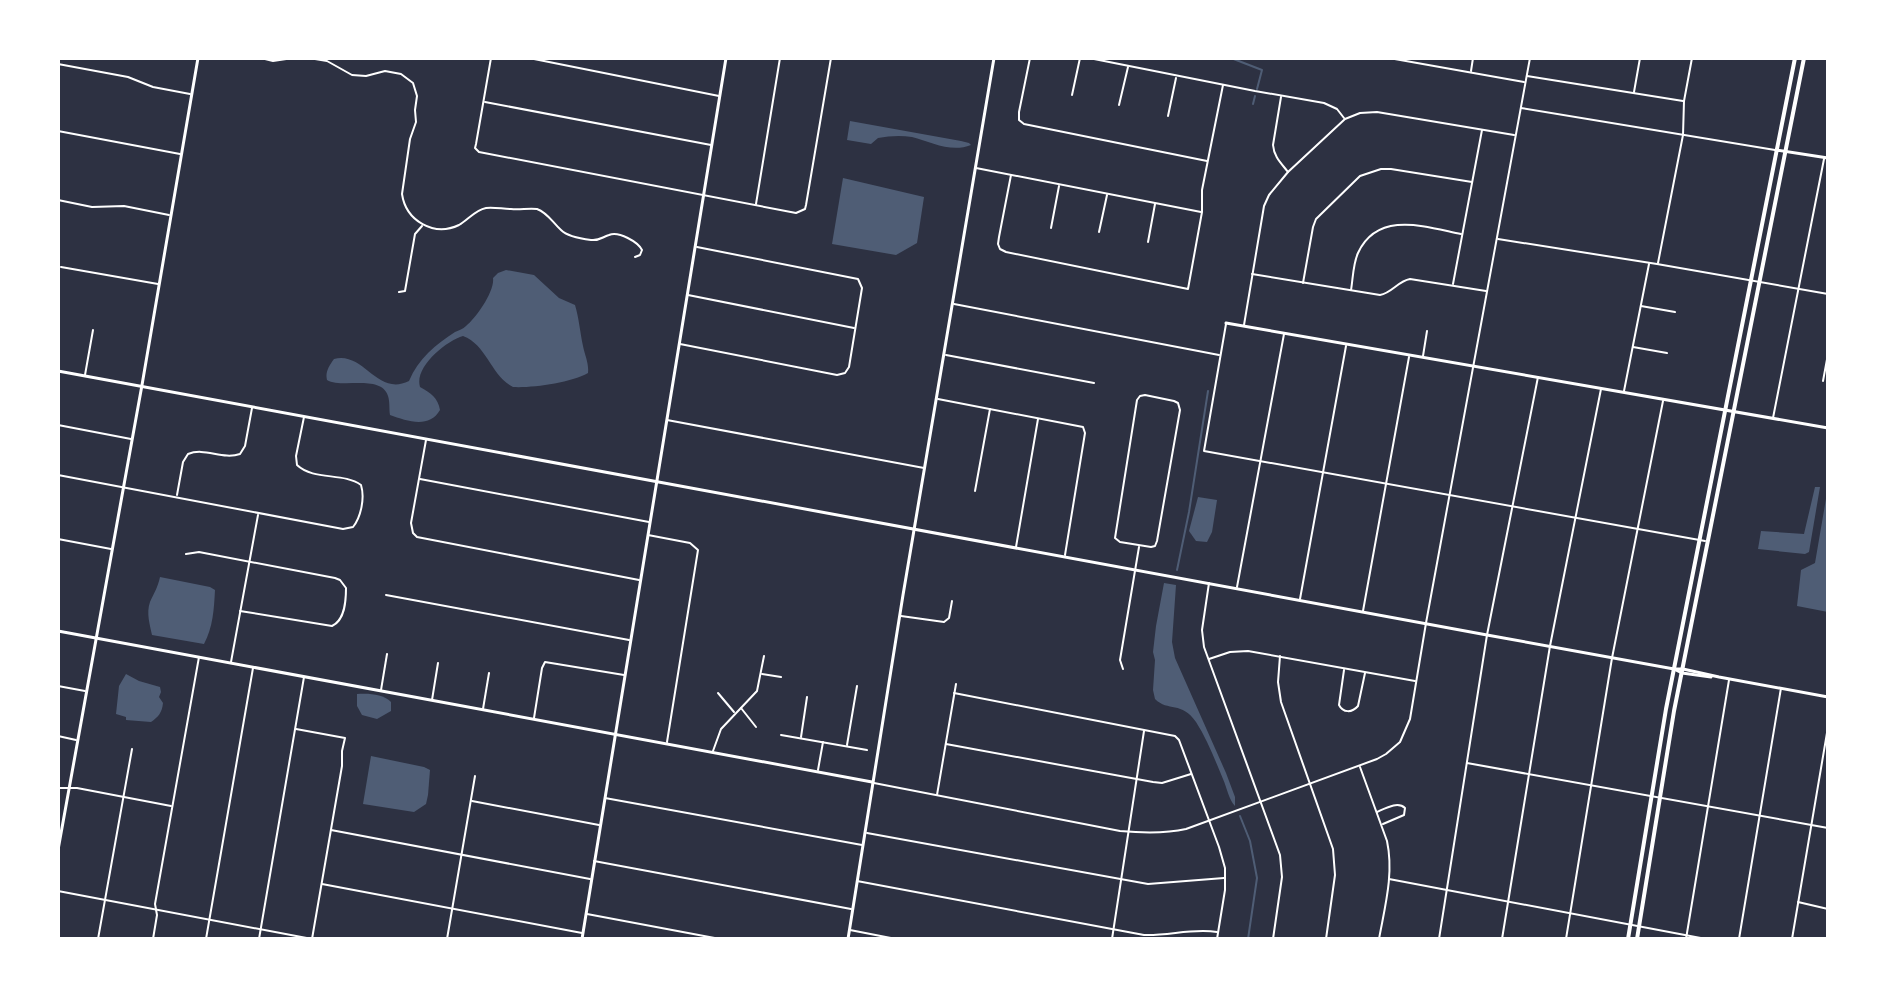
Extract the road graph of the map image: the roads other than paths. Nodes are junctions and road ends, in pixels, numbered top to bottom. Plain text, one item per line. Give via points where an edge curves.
1 (198, 58) edge
2 (261, 58) edge
3 (293, 58) edge
4 (309, 58) edge
5 (491, 58) edge
6 (529, 58) edge
7 (726, 58) edge
8 (780, 58) edge
9 (831, 58) edge
10 (994, 58) edge
11 (1030, 58) edge
12 (1080, 58) edge
13 (1089, 58) edge
14 (1389, 58) edge
15 (1421, 58) edge
16 (1473, 58) edge
17 (1530, 58) edge
18 (1640, 58) edge
19 (1692, 58) edge
20 (1795, 58) edge
21 (1803, 58) edge
22 (58, 64) edge
23 (1419, 64) junction
24 (1128, 66) junction
25 (1471, 73) junction
26 (1176, 76) junction
27 (1527, 76) junction
28 (1526, 82) junction
29 (1223, 85) junction
30 (1633, 93) junction
31 (191, 94) junction
32 (1072, 95) dead end
33 (720, 96) junction
34 (1281, 96) junction
35 (483, 101) junction
36 (1684, 101) junction
37 (1119, 105) dead end
38 (1520, 108) junction
39 (1168, 116) dead end
40 (1345, 119) junction
41 (1482, 130) junction
42 (58, 131) edge
43 (1516, 135) junction
44 (1683, 135) junction
45 (712, 146) junction
46 (1776, 150) junction
47 (1785, 152) junction
48 (181, 154) junction
49 (1826, 158) edge
50 (1208, 162) junction
51 (976, 168) junction
52 (1288, 172) junction
53 (1011, 175) junction
54 (1472, 182) junction
55 (1059, 185) junction
56 (1107, 195) junction
57 (704, 196) junction
58 (58, 200) edge
59 (1155, 203) junction
60 (756, 205) junction
61 (1202, 212) junction
62 (171, 215) junction
63 (423, 225) junction
64 (1051, 228) dead end
65 (1099, 232) dead end
66 (1463, 234) junction
67 (1498, 239) junction
68 (1148, 242) dead end
69 (696, 247) junction
70 (635, 257) dead end
71 (1650, 263) junction
72 (1657, 264) junction
73 (61, 267) dead end
74 (1252, 274) junction
75 (1751, 280) junction
76 (1761, 282) junction
77 (1303, 283) junction
78 (159, 284) junction
79 (1453, 285) junction
80 (1799, 289) junction
81 (1351, 291) junction
82 (1487, 291) junction
83 (399, 292) dead end
84 (1828, 294) edge
85 (688, 295) junction
86 (953, 303) junction
87 (1641, 306) junction
88 (1675, 312) dead end
89 (1226, 323) joint
90 (1244, 326) junction
91 (855, 328) junction
92 (93, 330) dead end
93 (1427, 331) dead end
94 (1284, 333) junction
95 (679, 344) junction
96 (1347, 344) junction
97 (1633, 347) junction
98 (1667, 353) dead end
99 (1828, 354) edge
100 (944, 355) junction
101 (1220, 355) junction
102 (1410, 355) junction
103 (1422, 357) junction
104 (1473, 366) junction
105 (58, 371) edge
106 (85, 376) junction
107 (1538, 377) junction
108 (1823, 381) dead end
109 (1094, 383) dead end
110 (142, 385) junction
111 (1601, 388) junction
112 (1624, 392) junction
113 (937, 399) junction
114 (1663, 399) junction
115 (252, 407) junction
116 (990, 409) junction
117 (1725, 410) junction
118 (1734, 412) junction
119 (304, 416) junction
120 (1038, 418) junction
121 (1773, 418) junction
122 (667, 420) junction
123 (58, 425) edge
124 (1828, 428) edge
125 (132, 439) junction
126 (427, 439) junction
127 (1260, 461) junction
128 (925, 468) junction
129 (1323, 472) junction
130 (58, 475) edge
131 (420, 479) junction
132 (657, 482) junction
133 (1386, 483) junction
134 (123, 487) junction
135 (975, 491) dead end
136 (1450, 495) junction
137 (177, 497) junction
138 (1513, 506) junction
139 (258, 513) junction
140 (1576, 517) junction
141 (650, 522) junction
142 (1638, 528) junction
143 (914, 529) junction
144 (648, 535) junction
145 (58, 539) edge
146 (1700, 540) junction
147 (1708, 541) junction
148 (1139, 546) junction
149 (1016, 548) junction
150 (112, 549) junction
151 (186, 554) dead end
152 (1064, 557) junction
153 (249, 562) junction
154 (1135, 570) junction
155 (640, 580) junction
156 (1209, 583) junction
157 (1237, 588) junction
158 (386, 595) dead end
159 (1300, 600) junction
160 (952, 601) dead end
161 (240, 611) junction
162 (1362, 612) junction
163 (899, 615) junction
164 (1426, 623) junction
165 (58, 631) edge
166 (1487, 635) junction
167 (96, 639) junction
168 (631, 640) junction
169 (1550, 646) junction
170 (387, 654) dead end
171 (764, 656) dead end
172 (1280, 656) junction
173 (199, 657) junction
174 (1612, 658) junction
175 (1209, 659) junction
176 (230, 663) junction
177 (438, 663) dead end
178 (253, 667) junction
179 (1344, 668) junction
180 (1123, 669) dead end
181 (1674, 669) junction
182 (1683, 671) junction
183 (1365, 672) junction
184 (489, 673) dead end
185 (761, 673) junction
186 (625, 675) junction
187 (304, 677) junction
188 (781, 677) dead end
189 (1729, 679) junction
190 (1416, 681) junction
191 (956, 684) dead end
192 (58, 686) edge
193 (857, 686) dead end
194 (1781, 688) junction
195 (381, 691) junction
196 (86, 692) junction
197 (718, 693) dead end
198 (954, 693) junction
199 (807, 697) dead end
200 (1828, 697) edge
201 (432, 701) junction
202 (741, 707) junction
203 (482, 710) junction
204 (735, 713) junction
205 (534, 720) junction
206 (756, 727) dead end
207 (1828, 727) edge
208 (295, 729) junction
209 (1145, 729) junction
210 (615, 735) junction
211 (781, 735) dead end
212 (58, 736) edge
213 (801, 738) junction
214 (78, 740) junction
215 (823, 742) junction
216 (667, 743) junction
217 (946, 744) junction
218 (847, 746) junction
219 (132, 749) dead end
220 (867, 750) dead end
221 (713, 752) junction
222 (1467, 763) junction
223 (1360, 766) junction
224 (818, 772) junction
225 (1529, 773) junction
226 (1191, 774) junction
227 (475, 776) dead end
228 (1136, 779) junction
229 (873, 783) junction
230 (1310, 784) junction
231 (1592, 785) junction
232 (58, 788) edge
233 (69, 788) junction
234 (1651, 796) junction
235 (123, 797) junction
236 (937, 797) junction
237 (605, 798) junction
238 (1660, 799) junction
239 (470, 801) junction
240 (1261, 801) junction
241 (172, 806) junction
242 (1709, 808) junction
243 (1377, 812) junction
244 (1760, 816) junction
245 (1209, 821) junction
246 (1382, 824) junction
247 (600, 825) junction
248 (1811, 825) junction
249 (1828, 828) edge
250 (331, 830) junction
251 (1129, 832) junction
252 (865, 833) junction
253 (59, 840) edge
254 (863, 846) junction
255 (58, 850) edge
256 (462, 855) junction
257 (594, 861) junction
258 (1225, 878) junction
259 (592, 879) junction
260 (1389, 879) junction
261 (1121, 880) junction
262 (857, 881) junction
263 (322, 884) junction
264 (1447, 889) junction
265 (58, 891) edge
266 (104, 900) junction
267 (1508, 901) junction
268 (1798, 902) junction
269 (156, 909) junction
270 (453, 909) junction
271 (1828, 909) edge
272 (852, 910) junction
273 (1571, 912) junction
274 (586, 914) junction
275 (209, 920) junction
276 (1631, 923) junction
277 (1639, 927) junction
278 (261, 929) junction
279 (1113, 929) junction
280 (849, 930) junction
281 (1218, 932) junction
282 (583, 933) junction
283 (1686, 937) edge
284 (98, 939) edge
285 (153, 939) edge
286 (206, 939) edge
287 (259, 939) edge
288 (312, 939) edge
289 (447, 939) edge
290 (582, 939) edge
291 (720, 939) edge
292 (848, 939) edge
293 (896, 939) edge
294 (1112, 939) edge
295 (1217, 939) edge
296 (1273, 939) edge
297 (1326, 939) edge
298 (1379, 939) edge
299 (1439, 939) edge
300 (1502, 939) edge
301 (1566, 939) edge
302 (1628, 939) edge
303 (1637, 939) edge
304 (1706, 939) edge
305 (1739, 939) edge
306 (1792, 939) edge

1 - 31 street
2 - 3 street
4 - 63 street via 352,75 385,71 413,83 416,122 402,194 411,215
5 - 35 street
6 - 33 street
7 - 33 street
8 - 60 street
9 - 60 street via 805,209 796,213
10 - 51 street
11 - 50 street via 1019,112 1024,124
12 - 32 street
13 - 24 street
14 - 23 street
15 - 23 street
16 - 25 street
17 - 27 street
18 - 30 street
19 - 36 street
20 - 46 main road
21 - 47 main road
22 - 31 street
23 - 25 street
24 - 26 street
24 - 37 street
25 - 28 street
26 - 29 street
26 - 39 street
27 - 28 street
27 - 30 street
28 - 38 street
29 - 34 street
29 - 50 street
30 - 36 street
31 - 48 street
33 - 45 street
34 - 40 street via 1331,105
34 - 52 street via 1273,145
35 - 45 street
35 - 57 street via 475,148 479,152
36 - 44 street
38 - 43 street
38 - 44 street
40 - 41 street via 1377,112
40 - 52 street
41 - 43 street
41 - 54 street
42 - 48 street
43 - 67 street
44 - 46 street
44 - 72 street
45 - 57 street
46 - 47 street
46 - 75 main road
47 - 49 street
47 - 76 main road
48 - 62 street
49 - 80 street
50 - 61 street
51 - 53 street
51 - 86 street
52 - 74 street via 1264,206
53 - 55 street
53 - 61 street via 1000,249 1188,289
54 - 66 street
54 - 77 street via 1391,169 1360,176 1316,219
55 - 56 street
55 - 64 street
56 - 59 street
56 - 65 street
57 - 60 street
57 - 69 street
58 - 62 street
59 - 61 street
59 - 68 street
62 - 78 street
63 - 70 street via 454,227 486,208 537,209 568,234 598,240 613,234 639,244 642,250
63 - 83 street via 415,234 405,291
66 - 79 street
66 - 81 street via 1409,224 1383,228 1358,254
67 - 71 street
67 - 82 street
69 - 85 street
69 - 91 street via 855,277 862,288
71 - 72 street
71 - 87 street
72 - 75 street
73 - 78 street
74 - 77 street
74 - 90 street
75 - 76 street
75 - 117 main road
76 - 80 street
76 - 118 main road
77 - 81 street
78 - 110 street
79 - 81 street via 1410,279 1383,294
79 - 82 street
80 - 84 street
80 - 121 street
82 - 104 street
85 - 91 street
85 - 95 street
86 - 100 street
86 - 101 street
87 - 88 street
87 - 97 street
89 - 90 street
89 - 101 street
90 - 94 street
91 - 95 street via 849,367 841,375
92 - 106 street
93 - 103 street
94 - 96 street
94 - 127 street
95 - 122 street
96 - 102 street
96 - 129 street
97 - 98 street
97 - 112 street
99 - 108 street
100 - 109 street
100 - 113 street
101 - 127 street via 1204,451
102 - 103 street
102 - 133 street
103 - 104 street
104 - 107 street
104 - 136 street
105 - 106 street
106 - 110 street
107 - 111 street
107 - 138 street
110 - 115 street
110 - 125 street
111 - 112 street
111 - 140 street
112 - 114 street
113 - 116 street
113 - 128 street
114 - 117 street
114 - 142 street
115 - 119 street
115 - 137 street via 240,454 188,454
116 - 120 street
116 - 135 street
117 - 118 street
117 - 146 main road
118 - 121 street
118 - 147 main road
119 - 126 street
119 - 139 street via 297,465 361,485 358,518 353,527 343,529
120 - 149 street
120 - 152 street via 1083,427 1085,433
121 - 124 street
122 - 128 street
122 - 132 street
123 - 125 street
125 - 134 street
126 - 131 street
126 - 132 street
127 - 129 street
127 - 157 street
128 - 143 street
129 - 133 street
129 - 159 street
130 - 134 street
131 - 141 street
131 - 155 street via 411,523 413,533 423,539
132 - 141 street
132 - 143 street
133 - 136 street
133 - 162 street
134 - 137 street
134 - 150 street
136 - 138 street
136 - 164 street
137 - 139 street
138 - 140 street
138 - 166 street
139 - 153 street
140 - 142 street
140 - 169 street
141 - 144 street
142 - 146 street
142 - 174 street
143 - 149 street
143 - 163 street
144 - 155 street
144 - 216 street via 694,544 698,550
145 - 150 street
146 - 147 street
146 - 181 main road
147 - 182 main road
148 - 148 street via 1151,547 1157,541 1180,410 1174,401 1145,395 1137,400 1115,538
148 - 154 street
149 - 152 street
150 - 167 street
151 - 153 street
152 - 154 street
153 - 161 street
153 - 161 street via 335,578 346,592 342,616 326,627
154 - 156 street
154 - 180 street via 1120,660
155 - 168 street
156 - 157 street
156 - 175 street via 1202,638
157 - 159 street
158 - 168 street
159 - 162 street
160 - 163 street via 944,622
161 - 176 street
162 - 164 street
163 - 229 street
164 - 166 street
164 - 190 street
165 - 167 street
166 - 169 street
166 - 222 street
167 - 173 street
167 - 196 street
168 - 186 street
169 - 174 street
169 - 225 street
170 - 195 street
171 - 185 street
172 - 175 street via 1240,651
172 - 179 street
172 - 230 street via 1281,702
173 - 176 street
173 - 241 street
174 - 181 street
174 - 231 street
175 - 240 street
176 - 178 street
177 - 201 street
178 - 187 street
178 - 275 street
179 - 183 street
179 - 183 street via 1339,705 1348,711 1358,706
181 - 182 street
181 - 234 main road
182 - 189 street
182 - 238 main road
183 - 190 street
184 - 203 street
185 - 188 street
185 - 202 street via 757,691
186 - 205 street via 545,662
186 - 210 street
187 - 195 street
187 - 208 street
189 - 194 street
189 - 242 street
190 - 223 street via 1400,742
191 - 198 street
192 - 196 street
193 - 218 street
194 - 200 street
194 - 244 street
195 - 201 street
196 - 214 street
197 - 204 street
198 - 209 street
198 - 217 street
199 - 213 street
201 - 203 street
202 - 204 street
202 - 206 street
203 - 205 street
204 - 221 street via 718,734
205 - 210 street
207 - 248 street
208 - 250 street via 345,738
208 - 278 street
209 - 226 street via 1175,736
209 - 228 street
210 - 216 street
210 - 237 street
211 - 213 street
212 - 214 street
213 - 215 street
214 - 233 street
215 - 218 street
215 - 224 street
216 - 221 street
217 - 228 street
217 - 236 street
218 - 220 street
219 - 235 street
221 - 224 street
222 - 225 street
222 - 264 street
223 - 230 street
223 - 243 street
224 - 229 street
225 - 231 street
225 - 267 street
226 - 228 street via 1162,783
226 - 245 street
227 - 239 street
228 - 251 street
229 - 236 street
229 - 252 street
230 - 240 street
230 - 297 street via 1335,861
231 - 234 street
231 - 273 street
232 - 233 street
233 - 235 street
233 - 253 street
234 - 238 street
234 - 276 main road
235 - 241 street
235 - 266 street
236 - 251 street
237 - 247 street
237 - 254 street
238 - 242 street
238 - 277 main road
239 - 247 street
239 - 256 street
240 - 245 street
240 - 296 street via 1282,864
241 - 269 street
242 - 244 street
242 - 283 street
243 - 246 street
243 - 246 street via 1397,804 1405,808 1404,815
244 - 248 street
244 - 305 street
245 - 251 street via 1171,832
245 - 258 street
246 - 260 street via 1390,853
247 - 257 street
248 - 249 street
248 - 268 street
250 - 256 street
250 - 263 street
251 - 261 street
252 - 254 street
252 - 261 street
253 - 255 street
254 - 262 street
256 - 259 street
256 - 270 street
257 - 259 street
257 - 272 street
258 - 261 street via 1148,884
258 - 281 street
259 - 274 street
260 - 264 street
260 - 298 street
261 - 279 street
262 - 272 street
262 - 279 street
263 - 270 street
263 - 288 street
264 - 267 street
264 - 299 street
265 - 266 street
266 - 269 street
266 - 284 street
267 - 273 street
267 - 300 street
268 - 271 street
268 - 306 street
269 - 275 street
269 - 285 street
270 - 282 street
270 - 289 street
272 - 280 street
273 - 276 street
273 - 301 street
274 - 282 street
274 - 291 street
275 - 278 street
275 - 286 street
276 - 277 street
276 - 302 main road
277 - 283 street
277 - 303 main road
278 - 287 street
278 - 288 street
279 - 281 street via 1162,936
279 - 294 street
280 - 292 street
280 - 293 street
281 - 295 street
282 - 290 street
283 - 304 street

